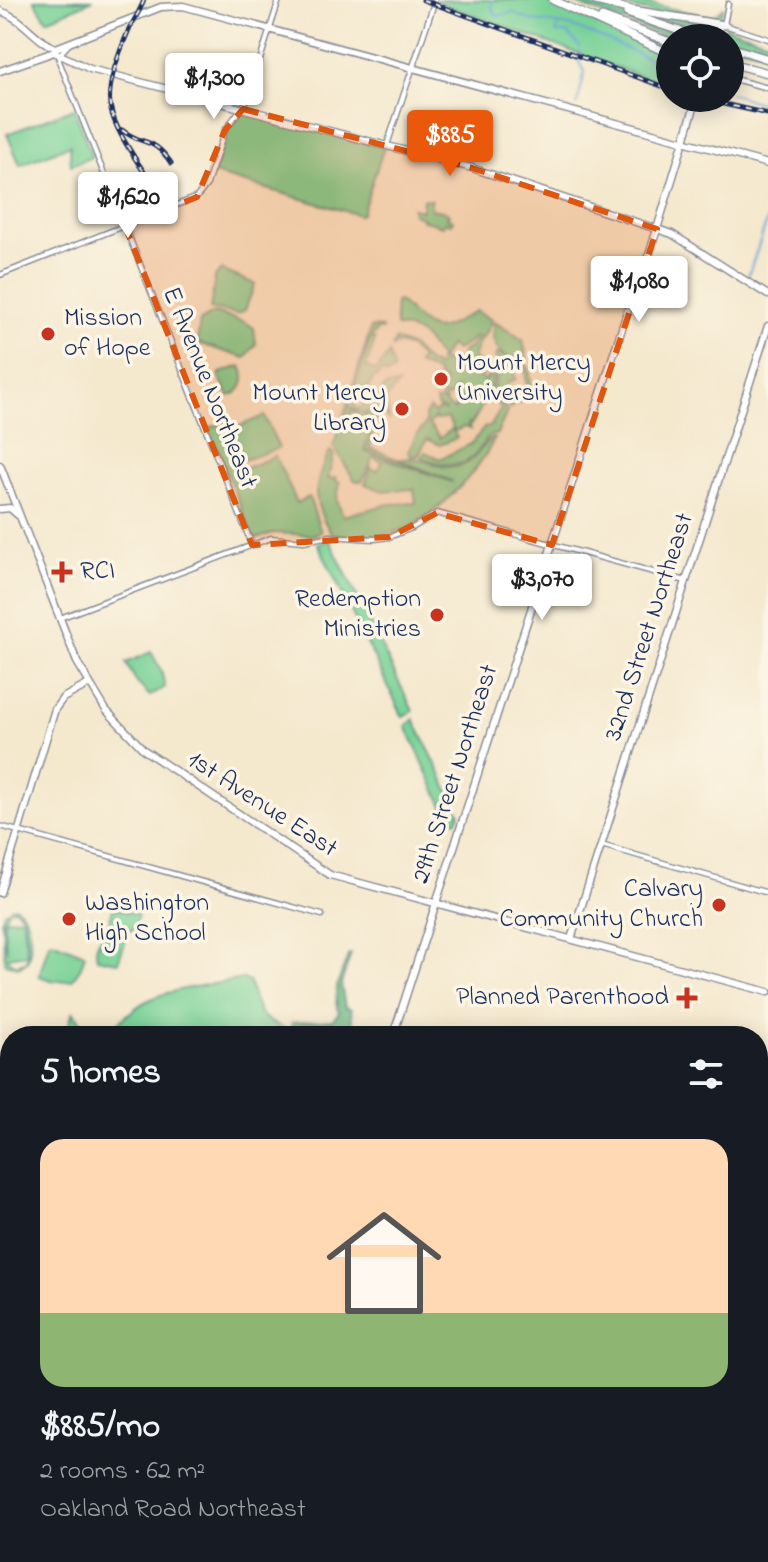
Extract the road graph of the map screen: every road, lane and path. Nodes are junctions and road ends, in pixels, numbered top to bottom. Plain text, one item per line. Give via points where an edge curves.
1 (279, 0) edge
2 (435, 0) edge
3 (554, 0) edge
4 (592, 0) edge
5 (729, 2) edge
6 (0, 11) edge
7 (720, 22) junction
8 (660, 24) edge
9 (270, 29) junction
10 (656, 37) edge
11 (768, 39) edge
12 (47, 44) junction
13 (68, 44) junction
14 (656, 47) edge
15 (744, 51) edge
16 (45, 53) junction
17 (64, 56) junction
18 (768, 57) edge
19 (744, 67) edge
20 (413, 68) junction
21 (0, 71) edge
22 (768, 73) edge
23 (744, 82) edge
24 (768, 88) edge
25 (233, 106) junction
26 (243, 109) junction
27 (694, 112) edge
28 (236, 117) junction
29 (685, 141) junction
30 (387, 145) junction
31 (768, 164) edge
32 (125, 226) junction
33 (657, 229) junction
34 (0, 275) edge
35 (768, 295) edge
36 (768, 326) edge
37 (0, 465) edge
38 (15, 503) junction
39 (0, 508) edge
40 (21, 518) junction
41 (252, 545) junction
42 (552, 545) junction
43 (686, 581) junction
44 (60, 618) junction
45 (89, 684) junction
46 (0, 826) edge
47 (19, 831) junction
48 (601, 845) junction
49 (0, 893) edge
50 (768, 893) edge
51 (435, 903) junction
52 (322, 915) dead end
53 (571, 939) junction
54 (768, 992) edge
55 (396, 1026) edge

1 - 9 street
2 - 20 street
3 - 10 highway
3 - 14 highway
4 - 7 highway
4 - 8 highway
5 - 7 street
6 - 12 main road via 19,19
7 - 11 street
9 - 13 main road via 172,5
9 - 20 main road
9 - 26 street
12 - 13 main road
12 - 16 main road
13 - 17 street
15 - 18 highway
16 - 17 main road
16 - 21 main road
17 - 25 main road via 90,69
17 - 32 street, E Avenue Northeast via 59,61
19 - 22 highway
20 - 29 main road
20 - 30 street
23 - 24 street
25 - 26 main road
25 - 28 street
26 - 28 street
26 - 30 main road
27 - 29 main road, 29th Street Northeast
28 - 32 street via 225,130 207,184 197,197
29 - 31 main road
29 - 33 main road, 29th Street Northeast
30 - 33 main road
32 - 34 street
32 - 41 street, E Avenue Northeast
33 - 35 main road via 680,237
33 - 42 main road, 29th Street Northeast
36 - 43 main road, 32nd Street Northeast
37 - 38 main road, 1st Avenue East
38 - 39 main road
38 - 40 main road, 1st Avenue East
39 - 40 main road via 10,508
40 - 44 main road, 1st Avenue East
41 - 42 street via 273,537 389,537 437,513
41 - 44 street
42 - 43 street
42 - 51 main road, 29th Street Northeast
43 - 48 main road, 32nd Street Northeast
44 - 45 main road, 1st Avenue East
45 - 47 main road via 57,706
45 - 51 main road, 1st Avenue East via 144,750 323,871
46 - 47 street
47 - 49 main road
47 - 52 street
48 - 50 street
48 - 53 main road, 32nd Street Northeast
51 - 53 main road, 1st Avenue East
51 - 55 main road, 29th Street Northeast
53 - 54 main road, 1st Avenue East

